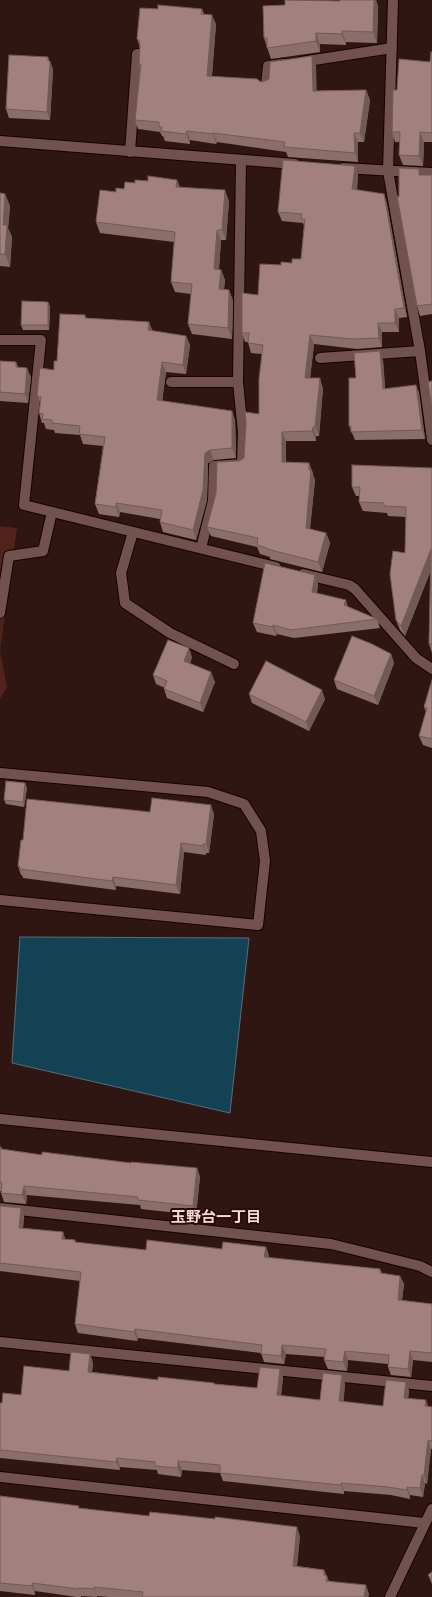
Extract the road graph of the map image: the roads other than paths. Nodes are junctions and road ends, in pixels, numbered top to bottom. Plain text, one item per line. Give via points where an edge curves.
1 (393, 0) edge
2 (392, 48) junction
3 (137, 54) dead end
4 (266, 85) edge
5 (0, 141) edge
6 (130, 152) junction
7 (240, 160) junction
8 (302, 165) edge
9 (333, 167) edge
10 (388, 171) junction
11 (432, 173) edge
12 (0, 340) edge
13 (420, 351) junction
14 (320, 358) dead end
15 (170, 382) dead end
16 (238, 382) junction
17 (432, 440) edge
18 (52, 512) junction
19 (133, 532) junction
20 (201, 548) junction
21 (0, 612) edge
22 (234, 664) dead end
23 (432, 669) edge
24 (0, 773) edge
25 (0, 900) edge
26 (0, 1119) edge
27 (432, 1162) edge
28 (0, 1208) edge
29 (432, 1272) edge
30 (0, 1342) edge
31 (432, 1386) edge
32 (0, 1477) edge
33 (432, 1509) edge
34 (424, 1524) junction
35 (390, 1597) edge

1 - 2 street
2 - 4 street via 268,66
2 - 10 street
3 - 6 street
5 - 6 street
6 - 7 street
7 - 8 street
7 - 16 street
9 - 10 street
10 - 11 street
10 - 13 street
12 - 18 street via 41,340 24,505
13 - 14 street
13 - 17 street
15 - 16 street
16 - 20 street via 243,432 242,464 214,466 214,501
18 - 19 street
18 - 21 street via 43,551 8,556
19 - 20 street
19 - 22 street via 121,573 126,603 170,633
20 - 23 street via 349,585 416,658
24 - 25 street via 208,792 244,804 261,831 265,861 258,925
26 - 27 street
28 - 29 street via 331,1244 420,1266
30 - 31 street
32 - 34 street
33 - 34 street
34 - 35 street

